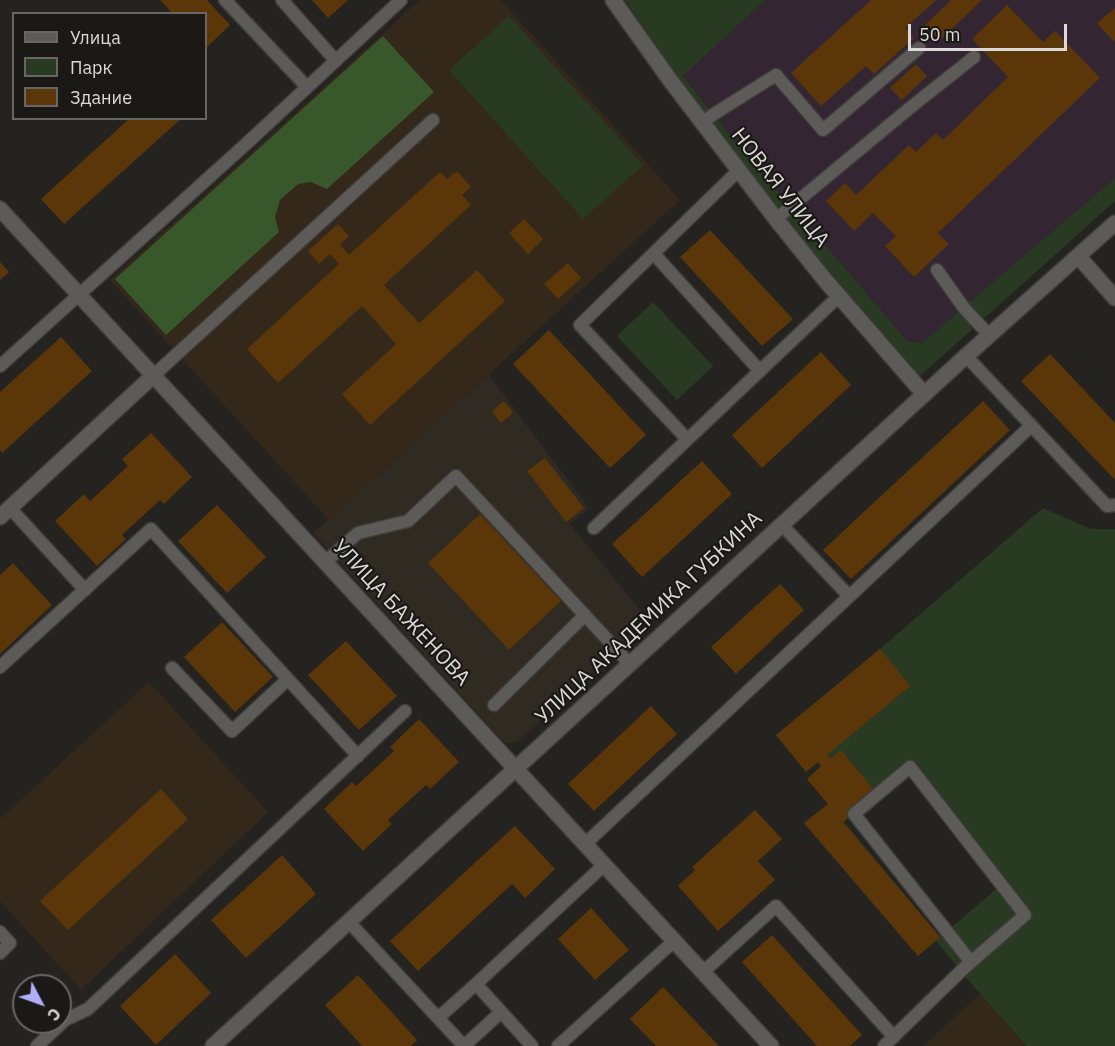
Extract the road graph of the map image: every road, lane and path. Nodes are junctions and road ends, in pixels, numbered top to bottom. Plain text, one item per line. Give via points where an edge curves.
1 (225, 0) edge
2 (282, 0) edge
3 (401, 0) edge
4 (613, 0) edge
5 (919, 48) dead end
6 (974, 57) dead end
7 (335, 60) junction
8 (307, 87) junction
9 (433, 120) dead end
10 (703, 122) junction
11 (740, 170) junction
12 (0, 209) edge
13 (776, 219) junction
14 (1115, 223) edge
15 (654, 254) junction
16 (1078, 256) junction
17 (937, 270) dead end
18 (79, 294) junction
19 (839, 296) junction
20 (1115, 298) edge
21 (989, 335) junction
22 (966, 356) junction
23 (0, 366) edge
24 (760, 370) junction
25 (154, 375) junction
26 (924, 394) junction
27 (1031, 426) junction
28 (687, 439) junction
29 (1115, 505) edge
30 (5, 512) edge
31 (782, 525) junction
32 (594, 528) dead end
33 (325, 562) junction
34 (85, 590) junction
35 (849, 596) junction
36 (585, 615) junction
37 (630, 664) junction
38 (0, 667) edge
39 (171, 668) dead end
40 (287, 680) junction
41 (494, 705) dead end
42 (405, 711) dead end
43 (358, 756) junction
44 (515, 769) junction
45 (585, 844) junction
46 (604, 866) junction
47 (349, 921) junction
48 (0, 932) edge
49 (674, 941) junction
50 (0, 953) edge
51 (972, 962) junction
52 (703, 972) junction
53 (476, 984) junction
54 (501, 1012) junction
55 (438, 1018) junction
56 (894, 1036) junction
57 (37, 1046) edge
58 (213, 1046) edge
59 (464, 1046) edge
60 (532, 1046) edge
61 (558, 1046) edge
62 (771, 1046) edge
63 (884, 1046) edge

1 - 8 lane
2 - 7 lane
3 - 7 lane
4 - 10 street, НОВАЯ УЛИЦА
5 - 10 lane via 823,130 776,75
6 - 13 lane
7 - 8 lane
8 - 18 lane
9 - 25 lane
10 - 11 street, НОВАЯ УЛИЦА
11 - 13 street, НОВАЯ УЛИЦА
11 - 15 lane
12 - 18 street, УЛИЦА БАЖЕНОВА
13 - 19 street, НОВАЯ УЛИЦА
14 - 16 street, УЛИЦА АКАДЕМИКА ГУБКИНА
15 - 24 lane
15 - 28 lane via 580,325
16 - 20 street
16 - 21 street, УЛИЦА АКАДЕМИКА ГУБКИНА
17 - 21 lane
18 - 23 lane
18 - 25 street, УЛИЦА БАЖЕНОВА
19 - 24 lane
19 - 26 street, НОВАЯ УЛИЦА
21 - 22 street, УЛИЦА АКАДЕМИКА ГУБКИНА
22 - 26 street, УЛИЦА АКАДЕМИКА ГУБКИНА
22 - 27 lane
24 - 28 lane
25 - 30 street
25 - 33 street, УЛИЦА БАЖЕНОВА
26 - 31 street, УЛИЦА АКАДЕМИКА ГУБКИНА
27 - 29 lane via 1107,506
27 - 35 lane
28 - 32 lane
30 - 34 lane
31 - 35 lane
31 - 37 street, УЛИЦА АКАДЕМИКА ГУБКИНА
33 - 36 lane via 358,533 408,521 456,476
33 - 44 street, УЛИЦА БАЖЕНОВА
34 - 38 lane
34 - 40 lane via 150,530
35 - 45 lane
36 - 37 lane
36 - 41 lane
37 - 44 street, УЛИЦА АКАДЕМИКА ГУБКИНА
39 - 40 lane via 232,731
40 - 43 lane
42 - 43 lane
43 - 57 lane via 88,1009 65,1020
44 - 45 street, УЛИЦА БАЖЕНОВА
44 - 47 street, УЛИЦА АКАДЕМИКА ГУБКИНА
45 - 46 street, УЛИЦА БАЖЕНОВА
46 - 49 street, УЛИЦА БАЖЕНОВА
46 - 53 lane
47 - 55 lane
47 - 58 street, УЛИЦА АКАДЕМИКА ГУБКИНА
48 - 50 lane via 10,943
49 - 52 street, УЛИЦА БАЖЕНОВА
49 - 61 lane
51 - 51 lane via 854,814 910,767 1025,915
51 - 56 lane
52 - 56 lane via 776,906
52 - 62 street, УЛИЦА БАЖЕНОВА
53 - 54 lane
53 - 55 lane
54 - 59 lane
54 - 60 lane
55 - 59 lane
56 - 63 lane

